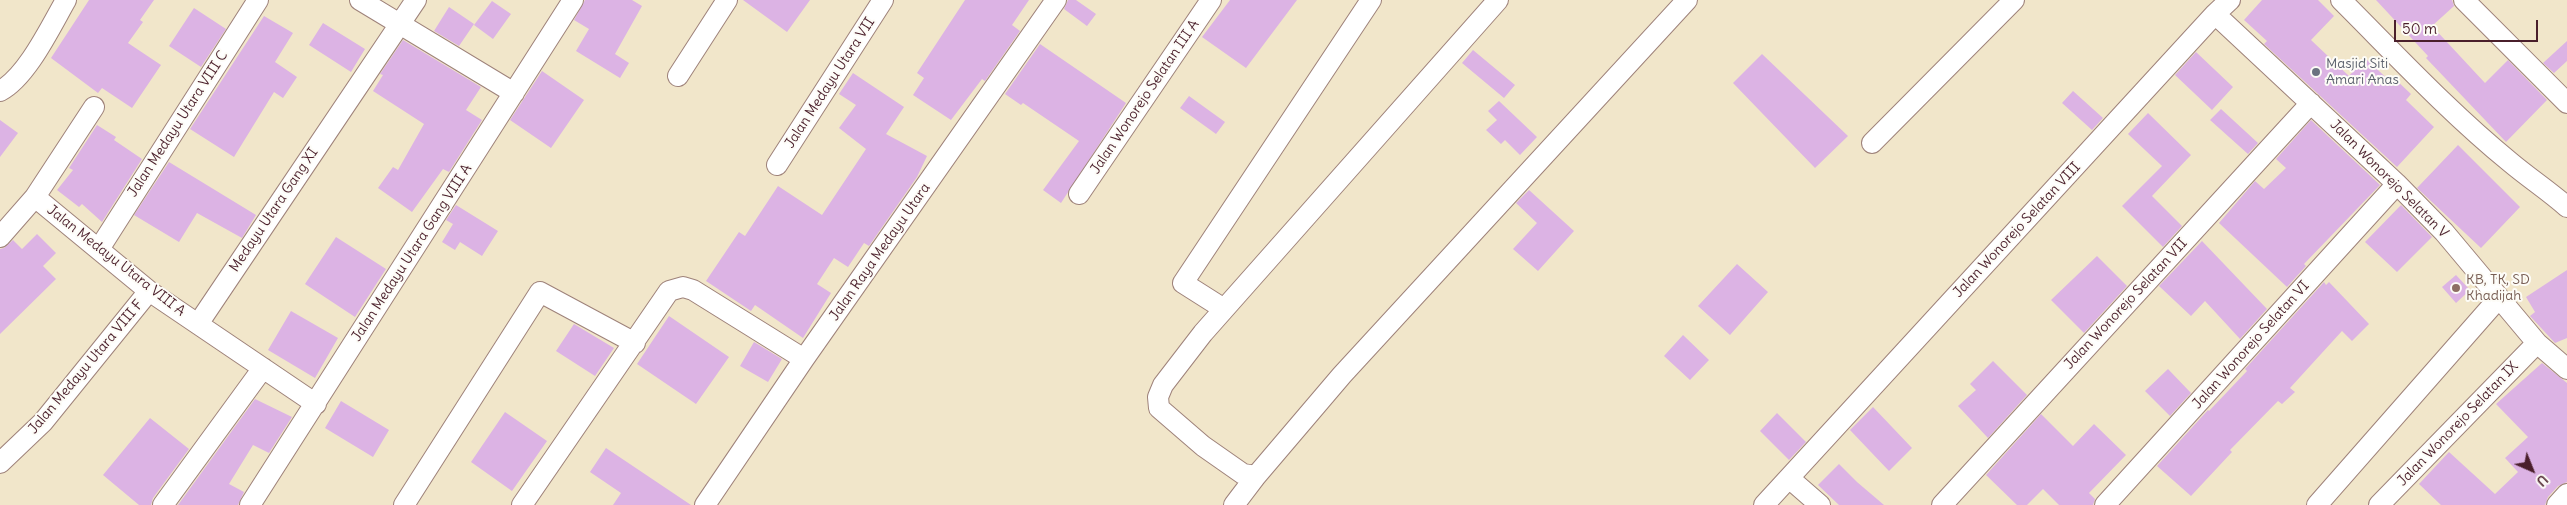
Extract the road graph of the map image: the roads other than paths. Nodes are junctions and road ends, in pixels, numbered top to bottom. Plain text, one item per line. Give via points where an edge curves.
1 (66, 0) edge
2 (258, 0) edge
3 (360, 0) edge
4 (416, 0) edge
5 (573, 0) edge
6 (727, 0) edge
7 (883, 0) edge
8 (1056, 0) edge
9 (1212, 0) edge
10 (1370, 0) edge
11 (1498, 0) edge
12 (1687, 0) edge
13 (2014, 0) edge
14 (2230, 0) edge
15 (2341, 0) edge
16 (2464, 0) edge
17 (2216, 14) junction
18 (400, 25) junction
19 (678, 76) dead end
20 (0, 91) edge
21 (514, 92) junction
22 (2311, 103) junction
23 (2567, 103) edge
24 (94, 107) dead end
25 (1872, 143) dead end
26 (777, 165) dead end
27 (2397, 184) junction
28 (1079, 194) dead end
29 (35, 198) junction
30 (2567, 207) edge
31 (0, 237) edge
32 (99, 248) junction
33 (149, 291) junction
34 (2498, 299) junction
35 (1224, 309) junction
36 (198, 324) junction
37 (635, 343) junction
38 (2537, 343) junction
39 (2563, 358) edge
40 (804, 359) junction
41 (263, 368) junction
42 (316, 404) junction
43 (0, 463) edge
44 (1256, 476) junction
45 (1789, 478) junction
46 (2567, 494) edge
47 (163, 505) edge
48 (250, 505) edge
49 (404, 505) edge
50 (522, 505) edge
51 (704, 505) edge
52 (1234, 505) edge
53 (1764, 505) edge
54 (1820, 505) edge
55 (1942, 505) edge
56 (2105, 505) edge
57 (2317, 505) edge
58 (2379, 505) edge
59 (2557, 505) edge

1 - 20 street via 26,64 7,88
2 - 32 street, Jalan Medayu Utara VIII C
3 - 18 street
4 - 18 street, Medayu Utara Gang XI
5 - 21 street, Jalan Medayu Utara Gang VIII A
6 - 19 street
7 - 26 street, Jalan Medayu Utara VII
8 - 40 street, Jalan Raya Medayu Utara
9 - 28 street, Jalan Wonorejo Selatan III A
10 - 35 street via 1183,283
11 - 35 street
12 - 44 street via 1342,375
13 - 25 street
14 - 17 street
15 - 30 street via 2458,116 2510,163
16 - 23 street
17 - 22 street, Jalan Wonorejo Selatan V
17 - 45 street, Jalan Wonorejo Selatan VIII
18 - 21 street
18 - 36 street, Medayu Utara Gang XI
21 - 42 street, Jalan Medayu Utara Gang VIII A
22 - 27 street, Jalan Wonorejo Selatan V
22 - 55 street, Jalan Wonorejo Selatan VII
24 - 29 street
27 - 34 street, Jalan Wonorejo Selatan V via 2444,232
27 - 56 street, Jalan Wonorejo Selatan VI
29 - 31 street, Jalan Medayu Utara VIII A
29 - 32 street, Jalan Medayu Utara VIII A
32 - 33 street, Jalan Medayu Utara VIII A
33 - 36 street, Jalan Medayu Utara VIII A
33 - 43 street, Jalan Medayu Utara VIII F via 43,422
34 - 38 street, Jalan Wonorejo Selatan V
34 - 57 street
35 - 44 street via 1163,385 1158,397 1159,408 1243,474
36 - 41 street, Jalan Medayu Utara VIII A
37 - 40 street via 669,291 683,287 694,290
37 - 49 street via 540,292
37 - 50 street
38 - 39 street, Jalan Wonorejo Selatan V
38 - 58 street, Jalan Wonorejo Selatan IX
40 - 51 street, Jalan Raya Medayu Utara
41 - 42 street, Jalan Medayu Utara VIII A
41 - 47 street
42 - 48 street, Jalan Medayu Utara Gang VIII A
44 - 52 street
45 - 53 street, Jalan Wonorejo Selatan VIII
45 - 54 street
46 - 59 street

